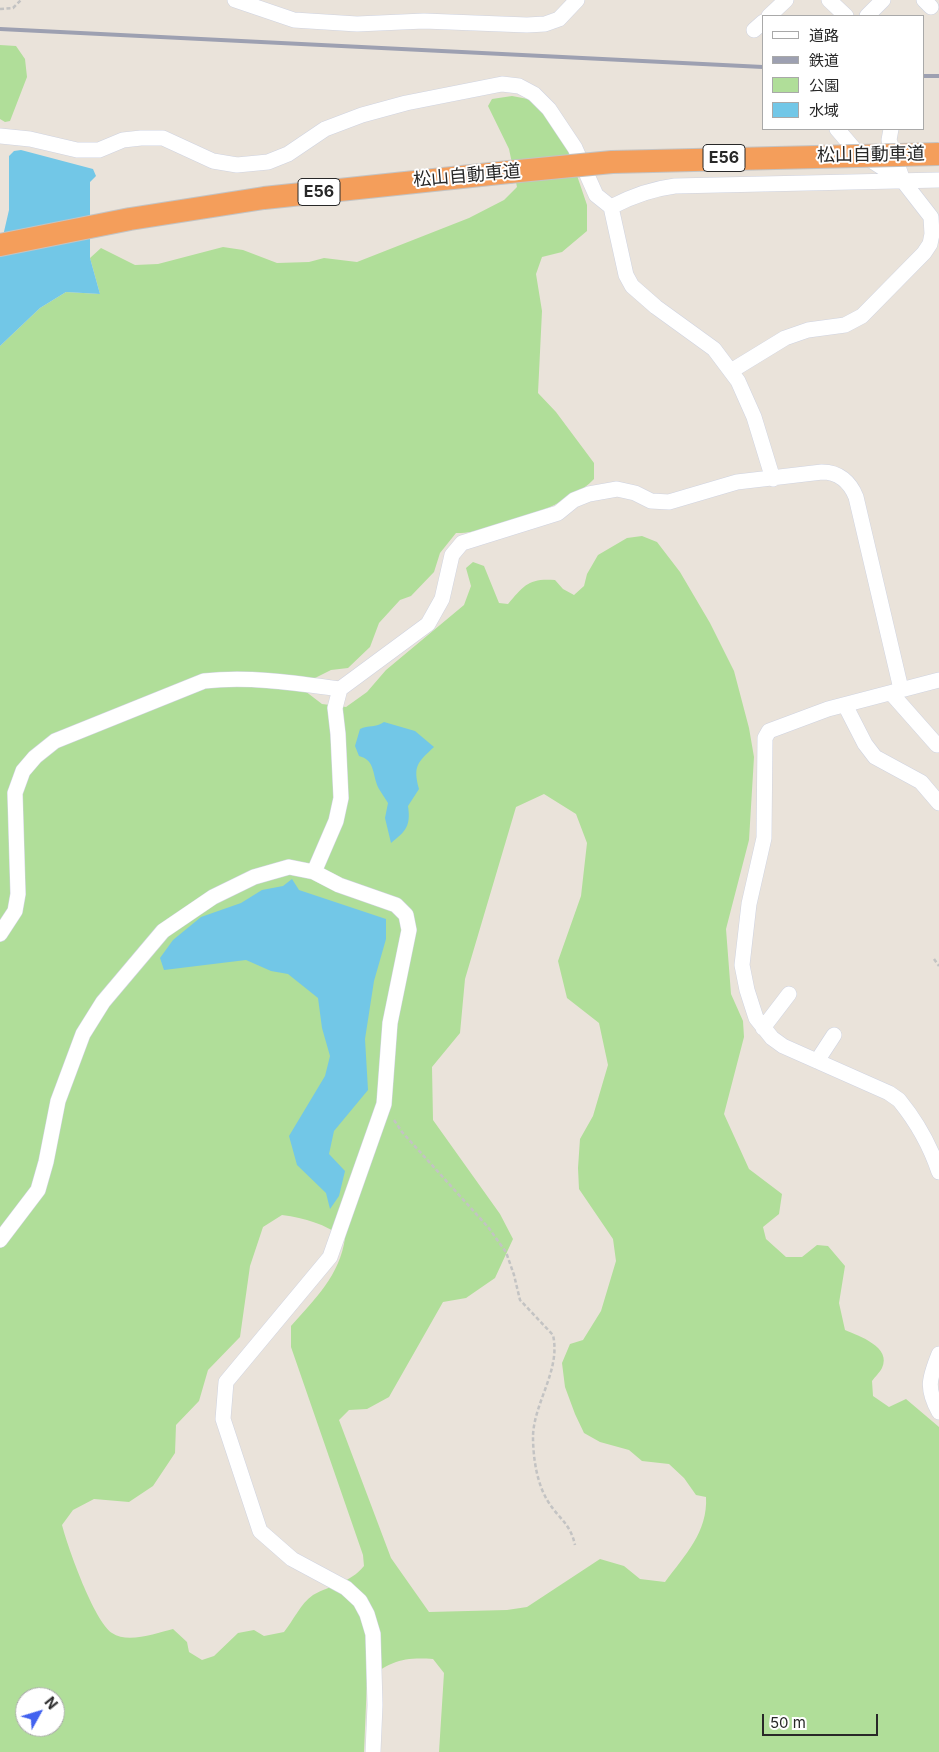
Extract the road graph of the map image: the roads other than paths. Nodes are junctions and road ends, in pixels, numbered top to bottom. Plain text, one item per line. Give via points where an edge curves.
1 (235, 0) edge
2 (578, 0) edge
3 (786, 0) edge
4 (829, 0) edge
5 (883, 0) edge
6 (770, 15) edge
7 (845, 15) edge
8 (868, 15) edge
9 (838, 130) edge
10 (891, 130) edge
11 (0, 136) edge
12 (939, 154) edge
13 (939, 180) edge
14 (903, 181) junction
15 (611, 207) junction
16 (0, 245) edge
17 (731, 371) junction
18 (772, 479) junction
19 (939, 680) edge
20 (340, 689) junction
21 (896, 691) junction
22 (846, 705) junction
23 (937, 745) dead end
24 (939, 804) edge
25 (314, 872) junction
26 (0, 934) edge
27 (789, 994) dead end
28 (763, 1028) junction
29 (834, 1035) dead end
30 (817, 1061) junction
31 (938, 1164) edge
32 (0, 1240) edge
33 (939, 1354) edge
34 (939, 1412) edge
35 (373, 1752) edge

1 - 2 street via 294,20 357,24 424,21 527,25 559,19
3 - 6 street
4 - 7 street
5 - 8 street
9 - 14 street via 855,150
10 - 14 street via 889,140
11 - 15 street via 77,150 99,150 123,140 163,138 213,161 237,165 268,162 288,154 325,129 362,115 502,84 519,86 534,94 549,109 575,148 596,195
12 - 16 highway, 松山自動車道 / E56, bridge via 630,161 509,172 264,198
13 - 14 street
14 - 15 street via 675,186 653,189
14 - 17 street via 931,217 932,234 924,253 854,321 795,334
15 - 17 street via 626,275 632,286 714,349
17 - 18 street via 754,416
18 - 20 street via 737,482 669,502 617,489 590,494 574,500 558,513 462,543 452,555 442,600 428,624
18 - 21 street via 831,472 852,487
19 - 21 street
20 - 25 street via 335,708 341,798 336,821
20 - 26 street via 257,679 204,681 55,741 23,771 15,793 18,894 15,911
21 - 22 street
21 - 23 street
22 - 24 street via 875,757 920,782
22 - 28 street via 769,731 765,738 764,838 749,904 742,964 756,1018
25 - 32 street via 289,868 254,877 213,897 163,931 103,1002 83,1034 58,1101 38,1190
25 - 35 street via 339,886 396,905 406,915 409,930 390,1023 384,1104 330,1257 226,1382 223,1419 260,1531 292,1559 346,1588 368,1614 373,1634
27 - 28 street
28 - 30 street via 783,1046
29 - 30 street
30 - 31 street via 899,1100 914,1118
33 - 34 street via 929,1378

